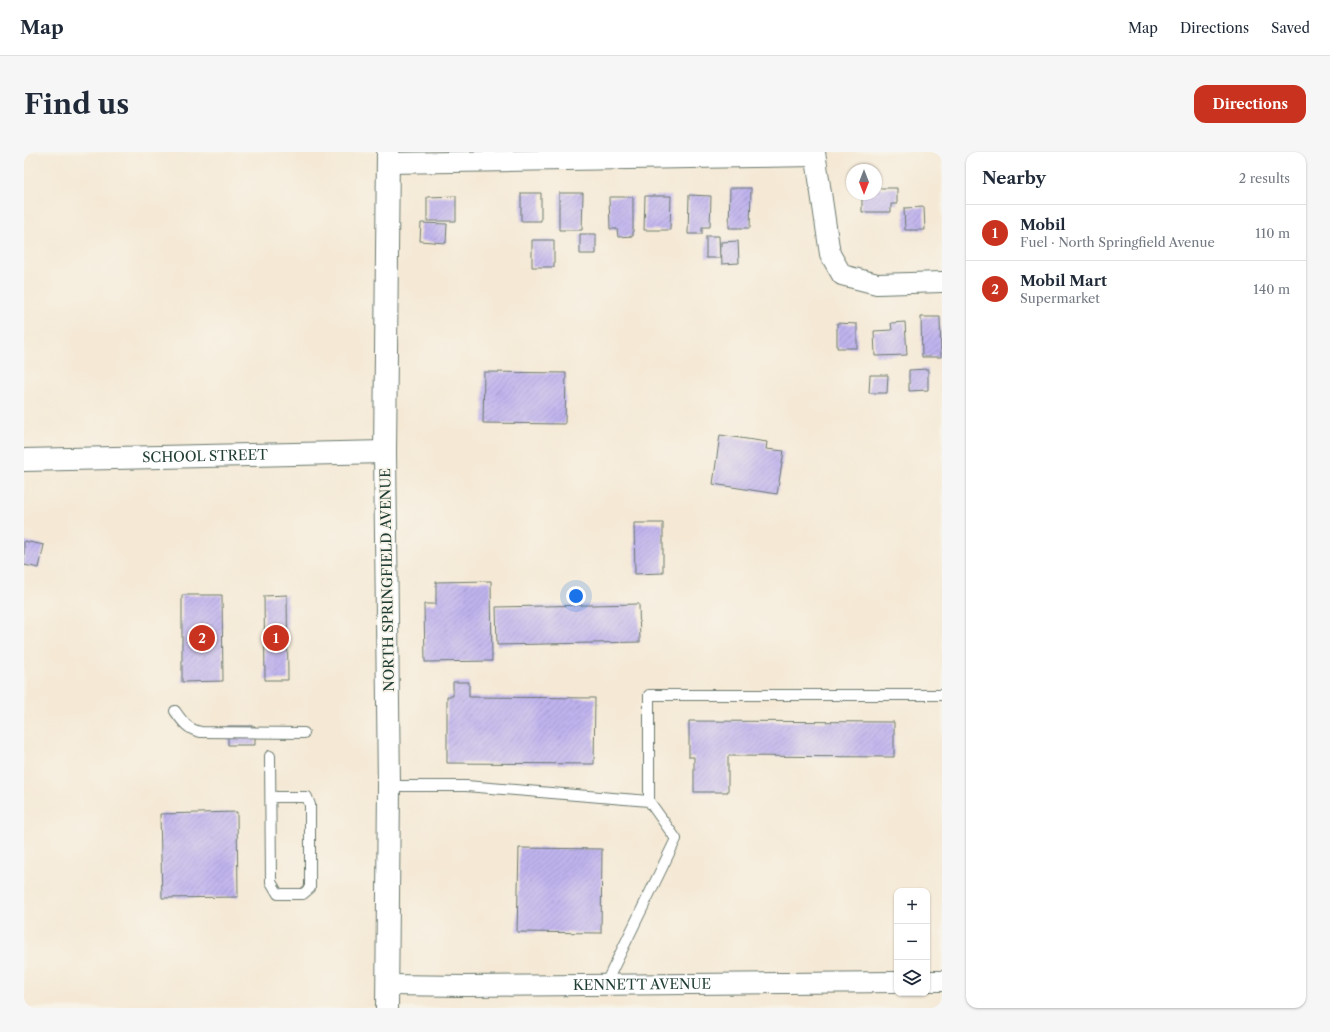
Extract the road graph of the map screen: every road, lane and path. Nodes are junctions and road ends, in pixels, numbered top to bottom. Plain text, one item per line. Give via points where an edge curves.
1 (815, 154) edge
2 (388, 157) edge
3 (942, 282) edge
4 (385, 452) junction
5 (24, 460) edge
6 (942, 695) edge
7 (174, 712) dead end
8 (304, 733) dead end
9 (270, 756) dead end
10 (388, 786) junction
11 (271, 797) junction
12 (649, 801) junction
13 (930, 981) edge
14 (942, 981) edge
15 (894, 982) edge
16 (605, 984) junction
17 (388, 985) junction
18 (387, 1008) edge

1 - 2 street
1 - 3 street via 830,254 842,275 878,284
2 - 4 main road, NORTH SPRINGFIELD AVENUE
4 - 5 main road, SCHOOL STREET
4 - 10 main road, NORTH SPRINGFIELD AVENUE
6 - 12 lane via 649,695
7 - 8 lane via 190,728 201,732
9 - 11 lane
10 - 12 lane via 466,786
10 - 17 main road, NORTH SPRINGFIELD AVENUE
11 - 11 lane via 271,882 278,894 303,894 310,888 310,805 306,797
12 - 16 lane via 676,839
13 - 14 street
15 - 16 street, KENNETT AVENUE
16 - 17 street, KENNETT AVENUE
17 - 18 main road, NORTH SPRINGFIELD AVENUE

